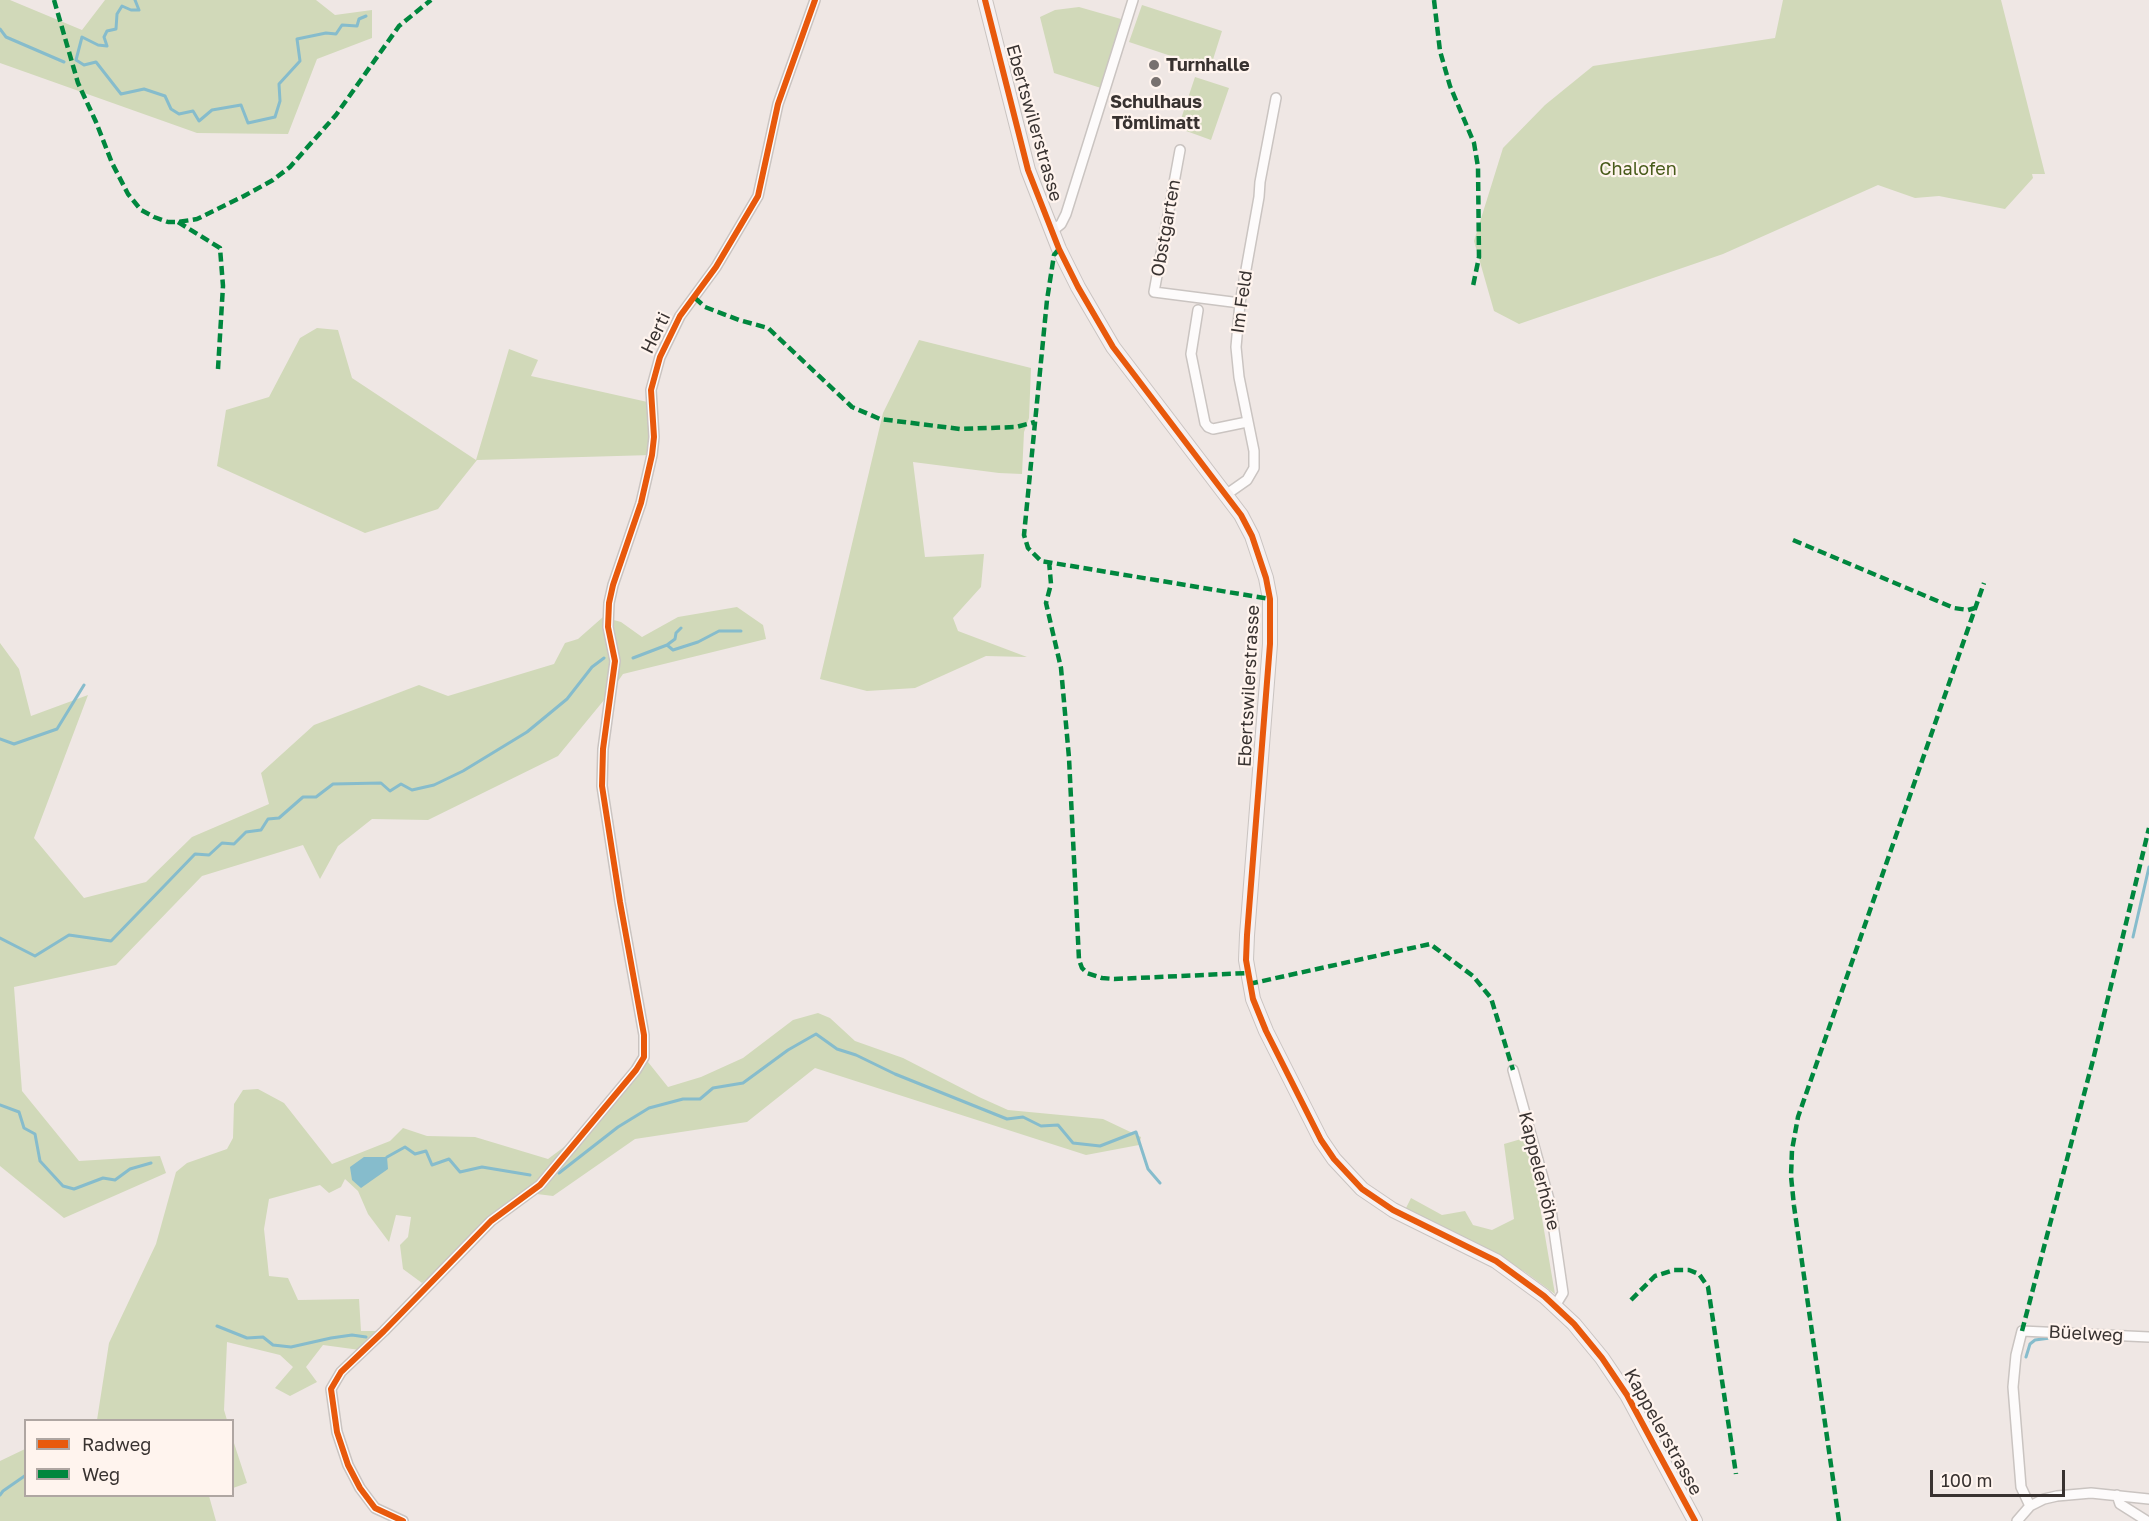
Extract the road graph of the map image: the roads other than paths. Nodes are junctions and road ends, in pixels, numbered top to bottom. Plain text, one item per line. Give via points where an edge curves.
1 (815, 0) edge
2 (986, 0) edge
3 (1133, 0) edge
4 (1276, 98) dead end
5 (1180, 150) dead end
6 (1051, 232) junction
7 (1240, 303) junction
8 (1197, 310) dead end
9 (1247, 422) junction
10 (1227, 494) junction
11 (1513, 1070) dead end
12 (1556, 1306) junction
13 (2149, 1337) edge
14 (2117, 1495) junction
15 (2149, 1499) edge
16 (2030, 1506) junction
17 (404, 1521) edge
18 (1695, 1521) edge
19 (2017, 1521) edge
20 (2147, 1521) edge

1 - 17 street, Herti via 776,114 758,196 716,267 680,316 660,357 651,390 652,455 609,603 608,627 615,661 602,786 644,1035 644,1057 540,1185 491,1221 341,1372 331,1389 337,1432 360,1488 375,1508
2 - 6 street, Ebertswilerstrasse via 1016,127
3 - 6 street via 1066,214
4 - 7 street, Im Feld
5 - 7 street, Obstgarten via 1155,292
6 - 10 street, Ebertswilerstrasse via 1113,347
7 - 9 street, Im Feld via 1236,347
8 - 9 street via 1191,354 1205,423 1213,429
9 - 10 street, Im Feld via 1254,468 1247,480
10 - 12 street, Ebertswilerstrasse via 1252,536 1270,599 1270,644 1246,935 1248,973 1259,1016 1321,1140 1362,1190 1393,1210 1497,1261
11 - 12 street, Kappelerhöhe via 1550,1203 1563,1293
12 - 18 street, Kappelerstrasse via 1614,1375
13 - 16 street, Büelweg via 2022,1330 2013,1387 2021,1487
14 - 15 street
14 - 16 street via 2064,1495
14 - 20 street via 2120,1504
16 - 19 street

